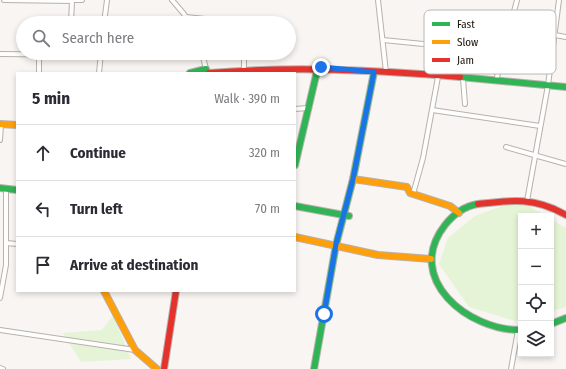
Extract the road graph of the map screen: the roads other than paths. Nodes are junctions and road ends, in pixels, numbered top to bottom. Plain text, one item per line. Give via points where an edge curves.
1 (4, 0) edge
2 (82, 0) edge
3 (107, 0) edge
4 (172, 0) edge
5 (378, 0) edge
6 (517, 0) edge
7 (559, 0) edge
8 (72, 1) edge
9 (514, 10) edge
10 (71, 16) edge
11 (105, 16) edge
12 (185, 16) edge
13 (556, 21) edge
14 (556, 35) edge
15 (566, 37) edge
16 (383, 40) junction
17 (424, 44) edge
18 (0, 54) edge
19 (16, 54) edge
20 (39, 60) edge
21 (100, 60) edge
22 (204, 60) edge
23 (244, 60) edge
24 (318, 67) junction
25 (244, 69) junction
26 (39, 72) edge
27 (99, 72) edge
28 (207, 72) edge
29 (374, 72) junction
30 (386, 72) junction
31 (498, 74) edge
32 (549, 74) edge
33 (438, 77) junction
34 (464, 79) junction
35 (496, 81) junction
36 (548, 85) junction
37 (566, 87) edge
38 (464, 104) dead end
39 (308, 108) junction
40 (296, 109) edge
41 (432, 110) junction
42 (1, 124) edge
43 (16, 125) edge
44 (540, 126) junction
45 (0, 140) edge
46 (506, 147) dead end
47 (535, 155) junction
48 (296, 161) edge
49 (566, 164) edge
50 (353, 179) junction
51 (3, 188) edge
52 (16, 190) edge
53 (413, 194) junction
54 (527, 201) junction
55 (296, 206) edge
56 (459, 213) junction
57 (566, 214) edge
58 (346, 215) junction
59 (296, 237) edge
60 (6, 243) junction
61 (16, 244) edge
62 (336, 247) junction
63 (431, 259) junction
64 (105, 292) edge
65 (176, 292) edge
66 (0, 298) edge
67 (566, 318) edge
68 (554, 323) edge
69 (0, 330) edge
70 (518, 330) edge
71 (518, 339) edge
72 (135, 350) junction
73 (0, 368) edge
74 (314, 368) edge
75 (3, 369) edge
76 (157, 369) edge
77 (164, 369) edge
78 (321, 369) edge
79 (511, 369) edge

1 - 8 street
2 - 8 street
3 - 11 street
4 - 12 street
5 - 16 street
6 - 9 street
7 - 13 street
8 - 10 street
14 - 15 street
16 - 17 street
16 - 30 street
18 - 19 street
20 - 26 street
21 - 27 street
22 - 28 street
23 - 25 street
24 - 25 street
24 - 29 street
24 - 39 street
25 - 28 street
29 - 30 street
29 - 50 street
30 - 33 street
31 - 35 street
32 - 36 street
33 - 34 street
33 - 41 street
34 - 35 street
34 - 38 street
35 - 36 street
36 - 37 street
36 - 44 street
39 - 40 street
39 - 48 street
41 - 44 street
41 - 53 street
42 - 43 street
42 - 45 street
44 - 47 street
46 - 47 street
47 - 49 street
47 - 54 street
50 - 53 street via 407,187
50 - 58 street
51 - 52 street
51 - 60 street
53 - 56 street via 450,206
54 - 56 street via 507,199 470,206
54 - 57 street via 548,204
55 - 58 street
56 - 63 street via 439,233
58 - 62 street
59 - 62 street
60 - 61 street
60 - 66 street via 6,266
62 - 63 street via 389,257
62 - 74 street
63 - 70 street via 440,290 468,316 499,328
64 - 72 street
65 - 77 street
67 - 68 street
69 - 72 street
71 - 79 street
72 - 76 street
73 - 75 street
74 - 78 street

